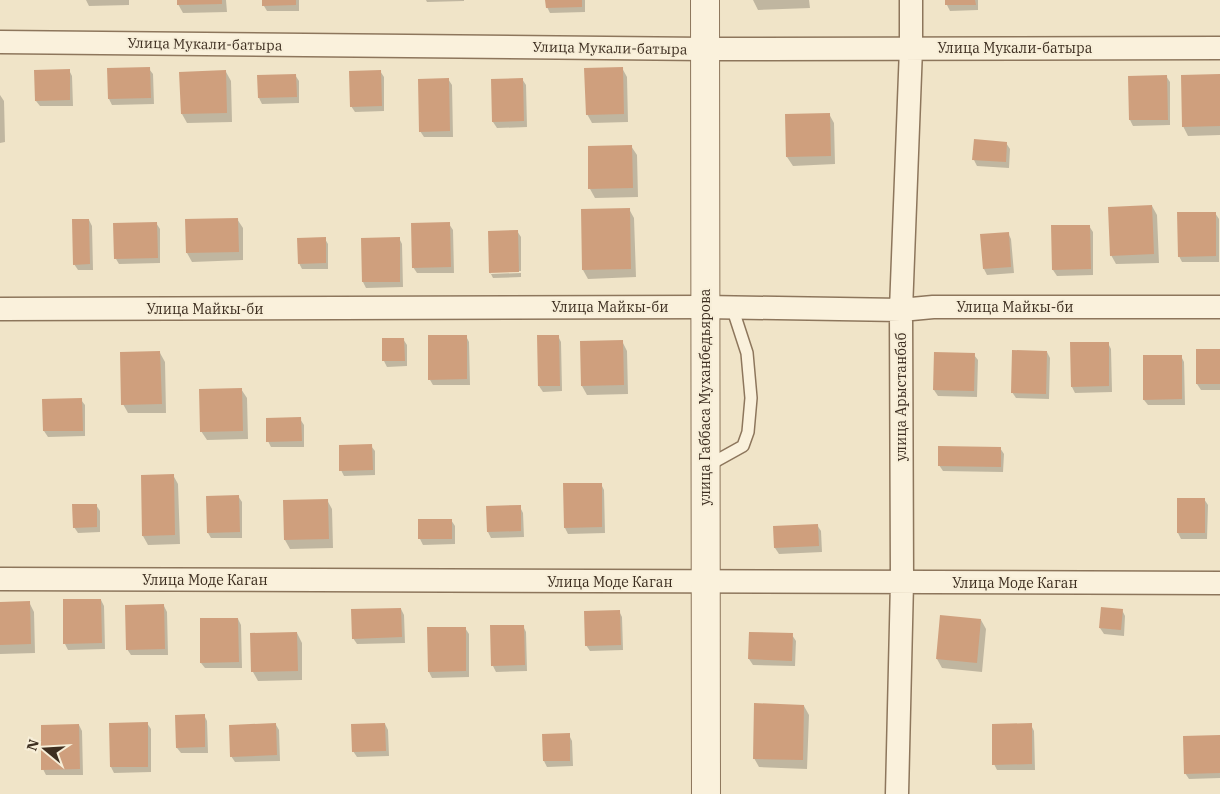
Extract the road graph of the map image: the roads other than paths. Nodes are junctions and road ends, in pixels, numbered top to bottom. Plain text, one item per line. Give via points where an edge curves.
1 (705, 0) edge
2 (911, 0) edge
3 (0, 42) edge
4 (911, 48) junction
5 (1220, 48) edge
6 (705, 49) junction
7 (718, 307) junction
8 (1220, 307) edge
9 (0, 309) edge
10 (901, 310) junction
11 (706, 467) junction
12 (0, 579) edge
13 (706, 582) junction
14 (902, 582) junction
15 (1220, 583) edge
16 (706, 794) edge
17 (897, 794) edge

1 - 6 street, улица Габбаса Муханбедьярова
2 - 4 street, улица Арыстанбаб
3 - 6 street, Улица Мукали-батыра
4 - 5 street, Улица Мукали-батыра
4 - 6 street, Улица Мукали-батыра
4 - 10 street, улица Арыстанбаб
6 - 7 street, улица Габбаса Муханбедьярова
7 - 9 street, Улица Майкы-би
7 - 10 street, Улица Майкы-би
7 - 11 street, улица Габбаса Муханбедьярова
7 - 11 lane via 747,353 751,398 748,432 743,446
8 - 10 street, Улица Майкы-би via 933,307
10 - 14 street, улица Арыстанбаб
11 - 13 street, улица Габбаса Муханбедьярова
12 - 13 street, Улица Моде Каган
13 - 14 street, Улица Моде Каган
13 - 16 street, улица Габбаса Муханбедьярова
14 - 15 street, Улица Моде Каган
14 - 17 street, улица Арыстанбаб

